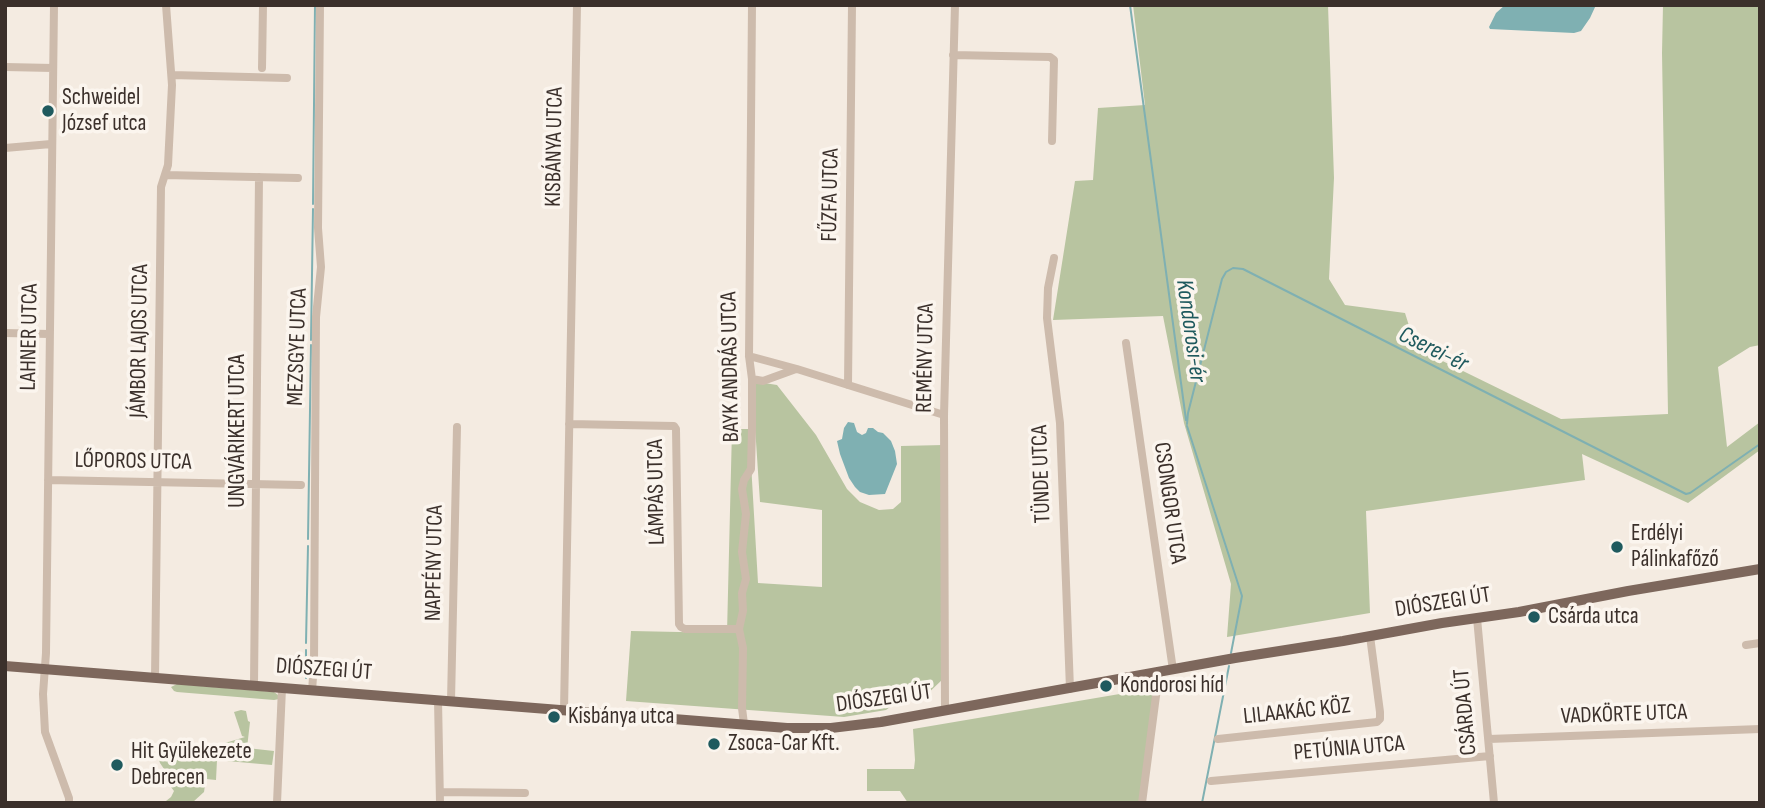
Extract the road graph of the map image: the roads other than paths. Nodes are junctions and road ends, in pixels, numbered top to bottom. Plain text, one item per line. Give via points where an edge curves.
1 (54, 5) edge
2 (166, 5) edge
3 (263, 5) edge
4 (320, 5) edge
5 (577, 5) edge
6 (752, 5) edge
7 (852, 5) edge
8 (955, 5) edge
9 (953, 55) junction
10 (5, 67) edge
11 (53, 68) junction
12 (262, 68) dead end
13 (172, 75) junction
14 (288, 78) dead end
15 (1052, 141) dead end
16 (51, 144) junction
17 (5, 148) edge
18 (164, 175) junction
19 (259, 177) junction
20 (298, 178) dead end
21 (1054, 258) dead end
22 (5, 333) edge
23 (49, 334) junction
24 (1126, 343) dead end
25 (749, 356) junction
26 (797, 369) junction
27 (752, 379) junction
28 (848, 385) junction
29 (944, 415) junction
30 (569, 424) junction
31 (457, 427) dead end
32 (48, 480) junction
33 (158, 482) junction
34 (257, 484) junction
35 (301, 485) dead end
36 (1760, 569) edge
37 (1477, 618) junction
38 (739, 629) junction
39 (1370, 636) junction
40 (1760, 643) edge
41 (1746, 645) dead end
42 (5, 666) edge
43 (45, 670) junction
44 (1173, 670) junction
45 (1159, 673) junction
46 (155, 678) junction
47 (254, 685) junction
48 (282, 688) junction
49 (1070, 689) junction
50 (312, 691) junction
51 (438, 700) junction
52 (451, 701) junction
53 (564, 710) junction
54 (945, 711) junction
55 (744, 724) junction
56 (1760, 729) edge
57 (1218, 739) dead end
58 (1489, 739) junction
59 (1490, 757) junction
60 (1211, 781) dead end
61 (440, 792) junction
62 (525, 793) dead end
63 (69, 803) edge
64 (278, 803) edge
65 (440, 803) edge
66 (1142, 803) edge
67 (1494, 803) edge

1 - 11 street, LAHNER UTCA
2 - 13 street, JÁMBOR LAJOS UTCA
3 - 12 street
4 - 50 street, MEZSGYE UTCA via 321,267 316,317
5 - 30 street, KISBÁNYA UTCA
6 - 25 street, BAYK ANDRÁS UTCA
7 - 28 street, FŰZFA UTCA
8 - 9 street, REMÉNY UTCA
9 - 15 street via 1054,60
9 - 29 street, REMÉNY UTCA
10 - 11 street
11 - 16 street, LAHNER UTCA
13 - 14 street
13 - 18 street, JÁMBOR LAJOS UTCA
16 - 17 street
16 - 23 street, LAHNER UTCA
18 - 19 street
18 - 33 street, JÁMBOR LAJOS UTCA
19 - 20 street
19 - 34 street, UNGVÁRIKERT UTCA
21 - 49 street, TÜNDE UTCA via 1047,318 1060,423
22 - 23 street
23 - 32 street, LAHNER UTCA
24 - 44 street, CSONGOR UTCA
25 - 26 street
25 - 27 street, BAYK ANDRÁS UTCA
26 - 27 street via 764,380
26 - 28 street
27 - 38 street, BAYK ANDRÁS UTCA via 751,470 742,489 746,579
28 - 29 street
29 - 54 street, REMÉNY UTCA
30 - 38 street, LÁMPÁS UTCA via 674,426 678,620 685,629
30 - 53 street, KISBÁNYA UTCA
31 - 52 street, NAPFÉNY UTCA
32 - 33 street, LŐPOROS UTCA
32 - 43 street, LAHNER UTCA
33 - 34 street, LŐPOROS UTCA
33 - 46 street, JÁMBOR LAJOS UTCA
34 - 35 street, LŐPOROS UTCA
34 - 47 street, UNGVÁRIKERT UTCA
36 - 37 main road, DIÓSZEGI ÚT
37 - 39 main road, DIÓSZEGI ÚT
37 - 58 street, CSÁRDA ÚT
38 - 55 street, BAYK ANDRÁS UTCA
39 - 44 main road, DIÓSZEGI ÚT
39 - 57 street, LILAAKÁC KÖZ via 1380,712 1377,722
40 - 41 street
42 - 43 main road, DIÓSZEGI ÚT
43 - 46 main road, DIÓSZEGI ÚT
43 - 63 street, LAHNER UTCA via 46,732
44 - 45 main road, DIÓSZEGI ÚT
45 - 49 main road, DIÓSZEGI ÚT
45 - 66 street
46 - 47 main road, DIÓSZEGI ÚT
47 - 48 main road, DIÓSZEGI ÚT
48 - 50 main road, DIÓSZEGI ÚT
48 - 64 street
49 - 54 main road, DIÓSZEGI ÚT
50 - 51 main road, DIÓSZEGI ÚT
51 - 52 main road, DIÓSZEGI ÚT
51 - 61 street
52 - 53 main road, DIÓSZEGI ÚT
53 - 55 main road, DIÓSZEGI ÚT
54 - 55 main road, DIÓSZEGI ÚT via 831,728
56 - 58 street, VADKÖRTE UTCA
58 - 59 street, CSÁRDA ÚT
59 - 60 street, PETÚNIA UTCA
59 - 67 street, CSÁRDA ÚT
61 - 62 street
61 - 65 street

